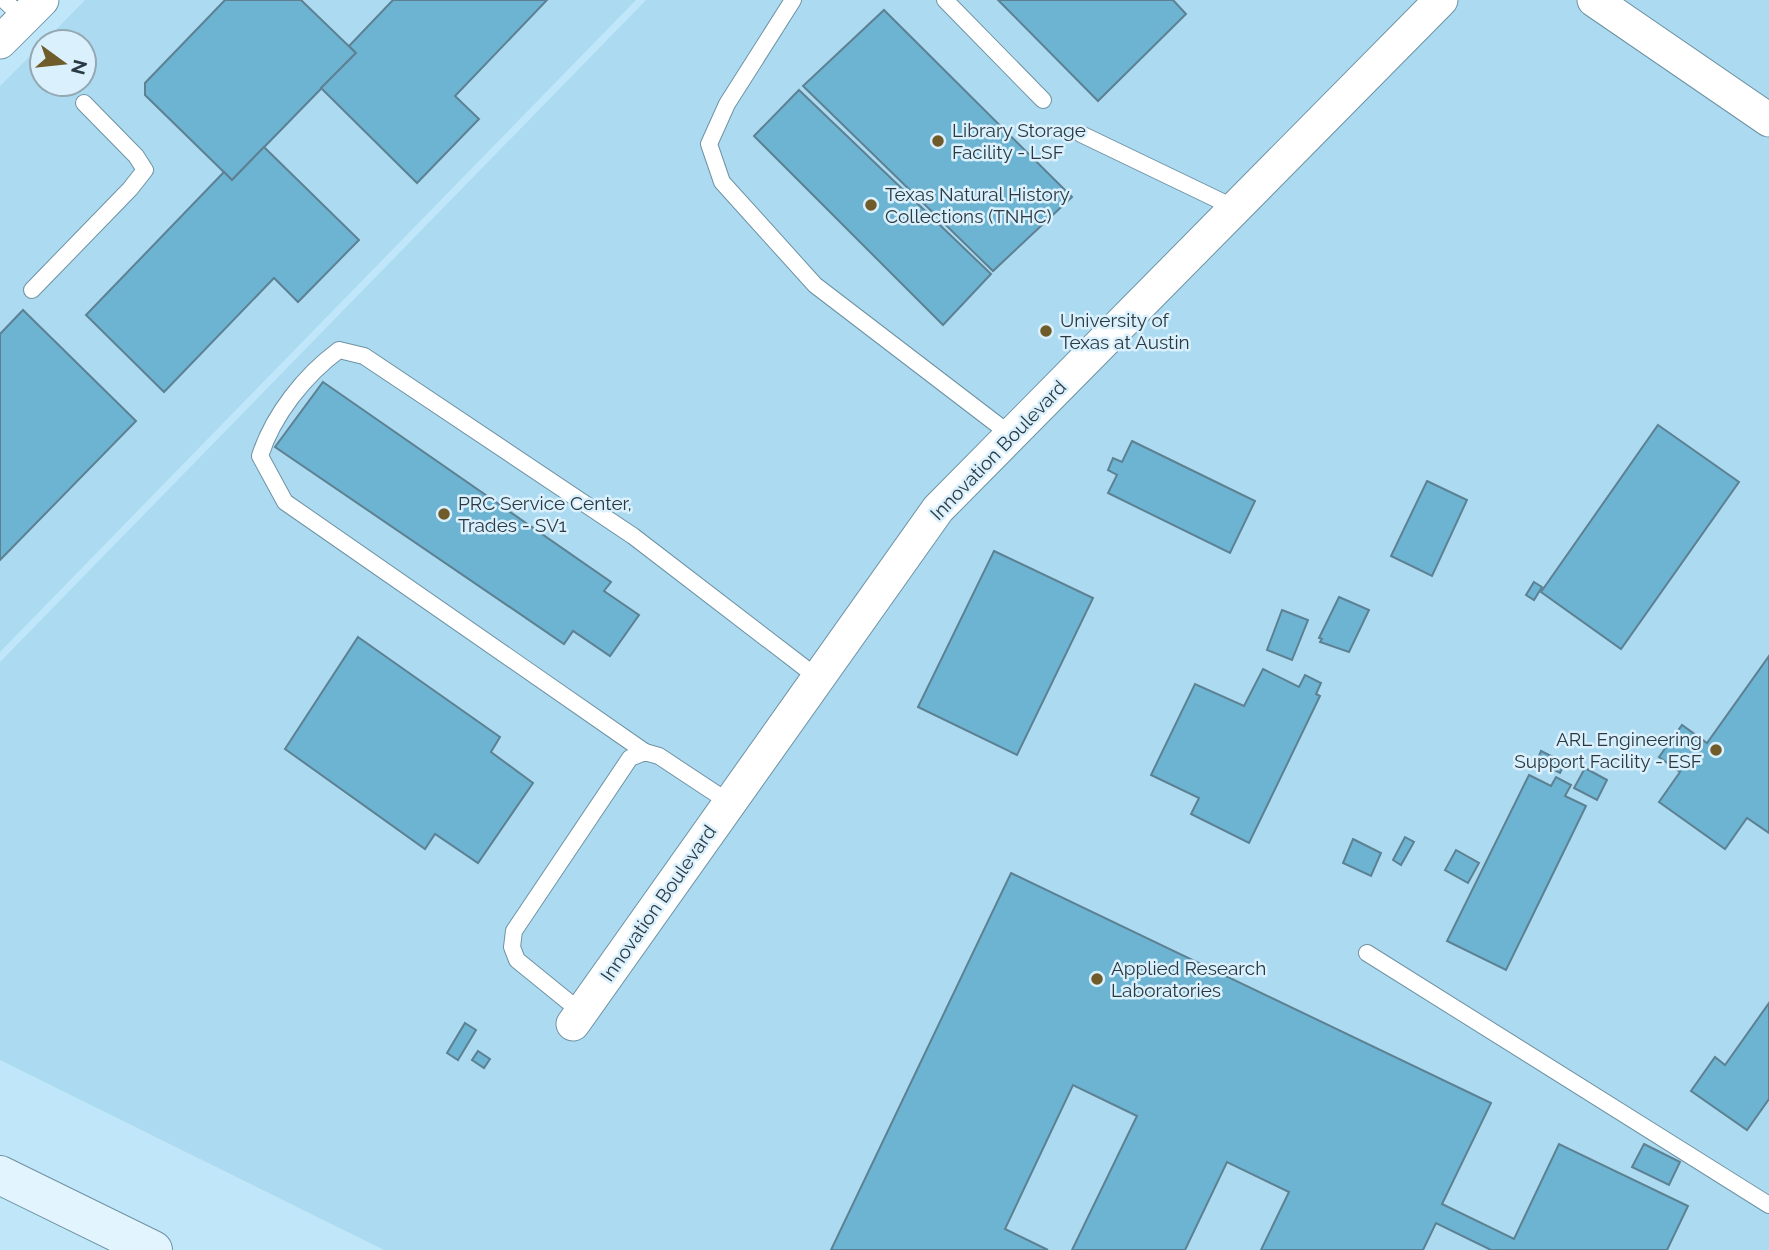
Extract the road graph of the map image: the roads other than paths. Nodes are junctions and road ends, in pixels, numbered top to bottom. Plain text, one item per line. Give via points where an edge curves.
1 (793, 0) edge
2 (945, 0) edge
3 (1441, 0) edge
4 (1594, 0) edge
5 (23, 6) edge
6 (0, 41) edge
7 (1042, 100) dead end
8 (84, 103) dead end
9 (1769, 120) edge
10 (1081, 134) dead end
11 (1235, 208) junction
12 (32, 290) dead end
13 (1011, 435) junction
14 (818, 678) junction
15 (645, 752) junction
16 (730, 803) junction
17 (1367, 953) dead end
18 (577, 1018) joint
19 (0, 1175) edge
20 (1769, 1205) edge
21 (153, 1250) edge

1 - 13 lane via 727,104 709,144 722,182 815,285
2 - 7 lane
3 - 11 street, Innovation Boulevard
4 - 9 street
5 - 6 street
8 - 12 lane via 145,170
10 - 11 lane
11 - 13 street, Innovation Boulevard
13 - 14 street, Innovation Boulevard via 938,509
14 - 15 lane via 633,536 364,356 339,350 316,367 267,434 260,456 285,502
14 - 16 street, Innovation Boulevard
15 - 16 lane via 659,756
15 - 18 lane via 630,758 514,931 512,947 517,960
16 - 18 street, Innovation Boulevard
17 - 20 lane
19 - 21 main road

